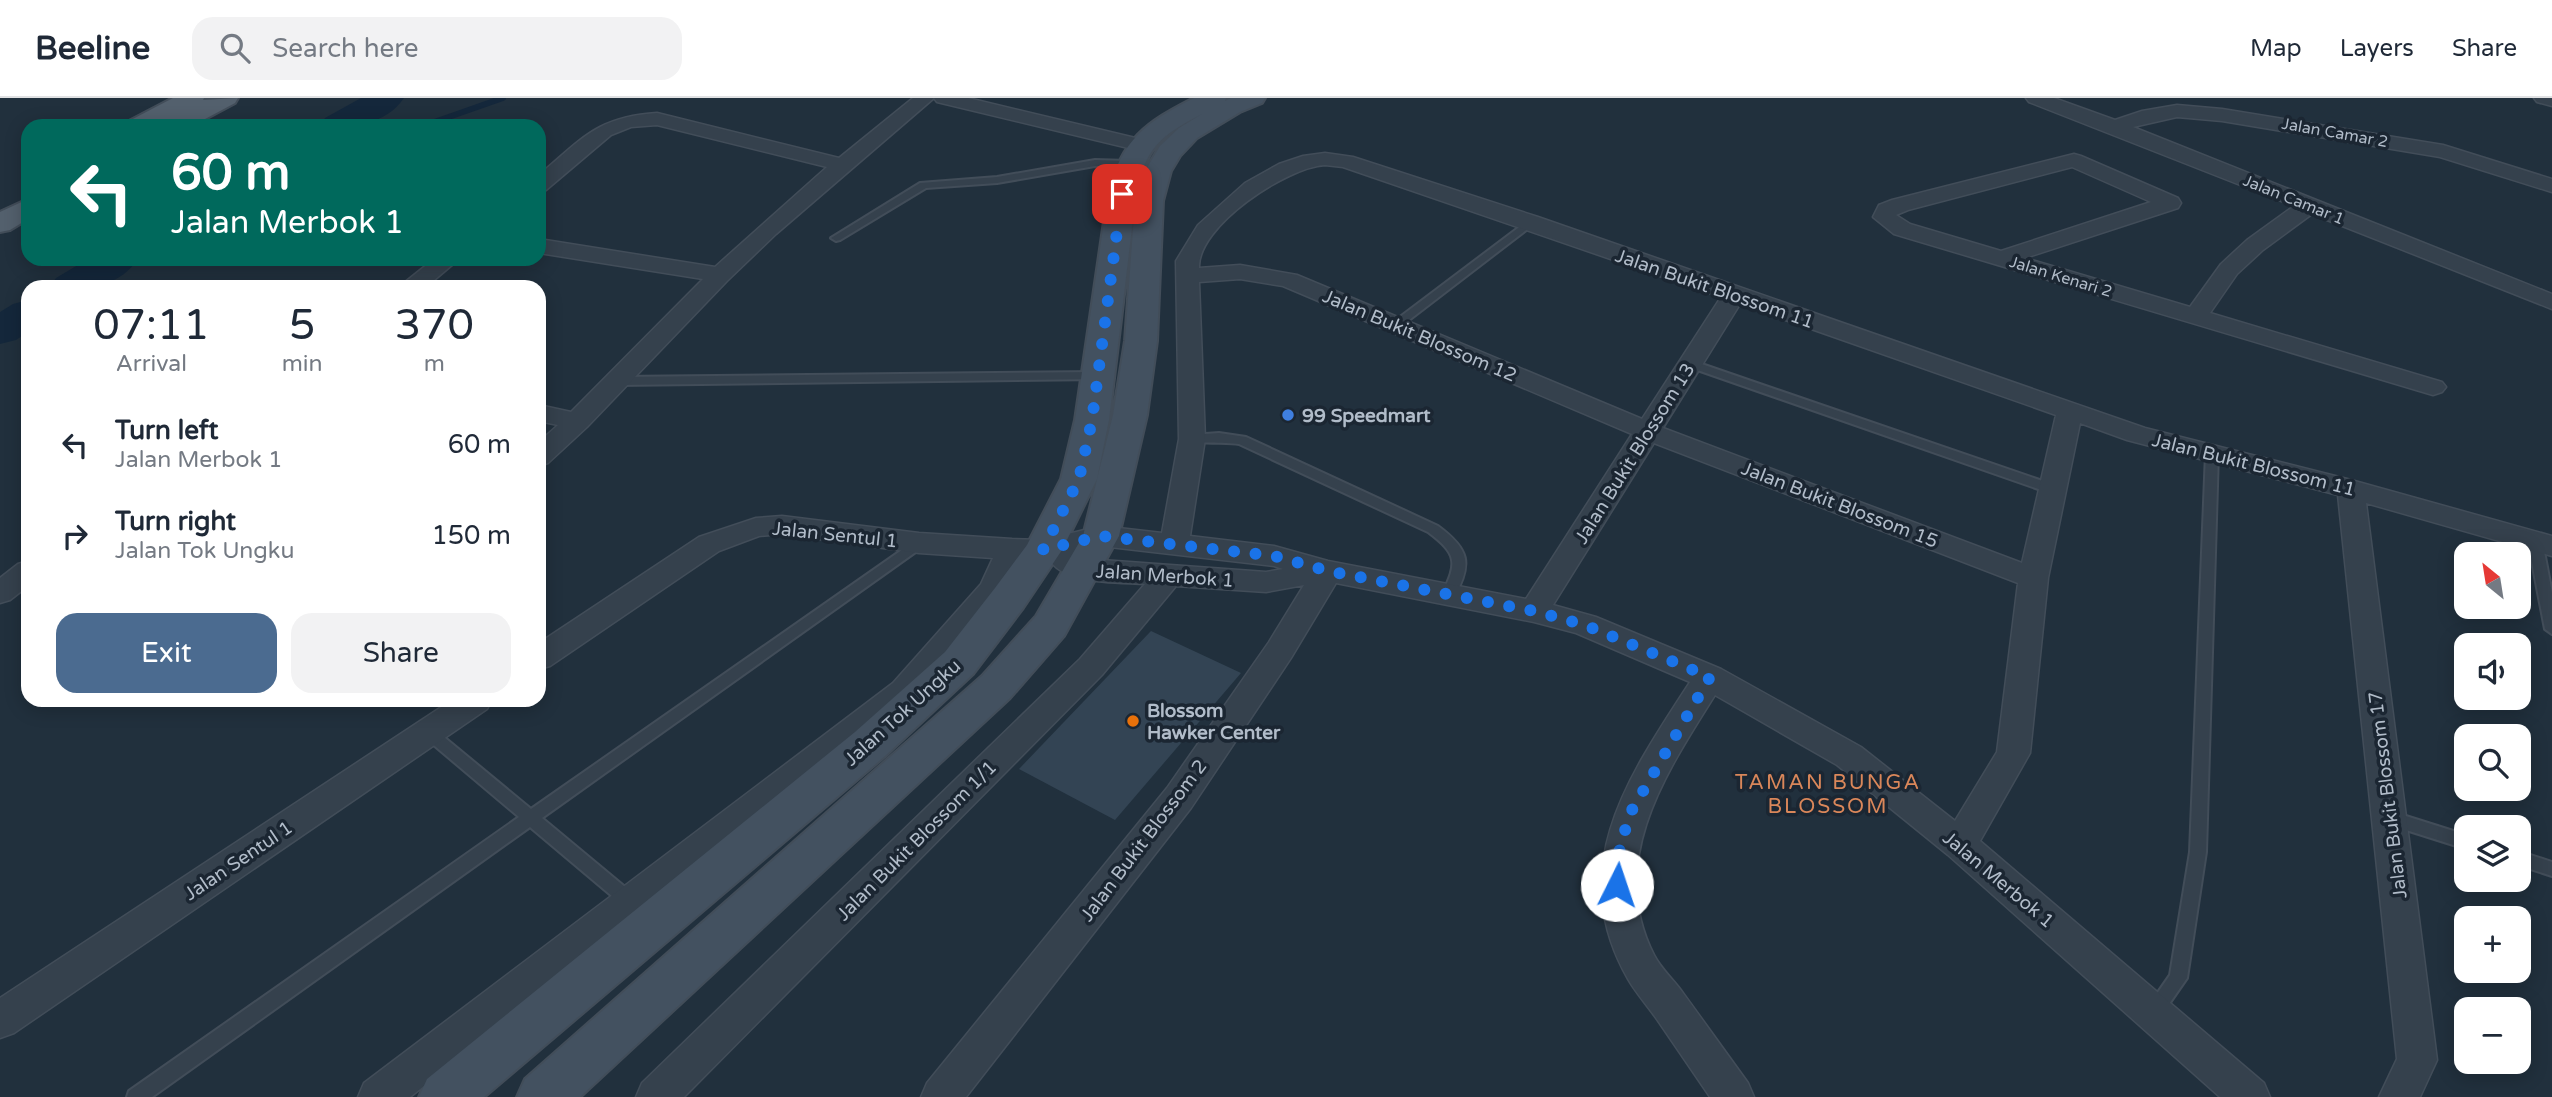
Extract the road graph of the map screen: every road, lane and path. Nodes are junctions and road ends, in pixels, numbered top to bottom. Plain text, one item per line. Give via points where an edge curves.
1 (192, 98) edge
2 (226, 98) edge
3 (925, 98) edge
4 (944, 98) edge
5 (1214, 98) edge
6 (1253, 98) edge
7 (2036, 98) edge
8 (2544, 98) edge
9 (2552, 100) edge
10 (152, 119) edge
11 (186, 119) edge
12 (2115, 127) junction
13 (1135, 155) junction
14 (843, 165) junction
15 (546, 180) edge
16 (2552, 186) edge
17 (21, 191) edge
18 (0, 203) edge
19 (2310, 205) junction
20 (21, 211) edge
21 (1530, 222) junction
22 (0, 224) edge
23 (836, 238) dead end
24 (546, 247) edge
25 (2003, 258) junction
26 (439, 266) edge
27 (720, 275) junction
28 (1186, 276) junction
29 (420, 280) edge
30 (1734, 295) junction
31 (2552, 302) edge
32 (2196, 316) junction
33 (1396, 325) junction
34 (1690, 363) junction
35 (1099, 376) junction
36 (617, 381) junction
37 (2432, 387) dead end
38 (2070, 411) junction
39 (546, 414) edge
40 (578, 421) junction
41 (1647, 431) junction
42 (1192, 439) junction
43 (546, 451) edge
44 (2212, 453) junction
45 (2052, 489) junction
46 (2351, 489) junction
47 (919, 543) junction
48 (2543, 543) edge
49 (1027, 550) junction
50 (1092, 552) junction
51 (1172, 560) junction
52 (1328, 571) junction
53 (21, 576) edge
54 (2033, 578) junction
55 (0, 593) edge
56 (1449, 594) junction
57 (1534, 611) junction
58 (2552, 629) edge
59 (546, 653) edge
60 (1710, 677) junction
61 (466, 707) edge
62 (428, 732) junction
63 (531, 818) junction
64 (2390, 818) junction
65 (2454, 838) edge
66 (1960, 845) junction
67 (2531, 862) edge
68 (2552, 869) edge
69 (631, 902) junction
70 (2153, 1012) junction
71 (0, 1020) edge
72 (136, 1097) edge
73 (378, 1097) edge
74 (445, 1097) edge
75 (543, 1097) edge
76 (656, 1097) edge
77 (941, 1097) edge
78 (1734, 1097) edge
79 (2250, 1097) edge
80 (2399, 1097) edge

1 - 10 main road
2 - 11 main road
3 - 14 street
4 - 13 street
5 - 13 main road via 1167,124
6 - 50 main road via 1188,134 1168,152 1158,171 1149,201 1141,341 1132,402
7 - 12 street, Jalan Camar 1
8 - 9 street
12 - 16 street, Jalan Camar 2 via 2177,111 2222,115 2443,151
12 - 19 street, Jalan Camar 1
13 - 23 lane via 997,180 924,185
13 - 35 main road, Jalan Tok Ungku via 1122,194
14 - 15 street via 642,118 604,131
14 - 27 street
17 - 18 main road
19 - 31 street, Jalan Camar 1
19 - 32 street via 2229,269
20 - 22 main road
21 - 28 street, Jalan Bukit Blossom 11 via 1346,161 1319,159 1294,165 1263,182 1218,215 1192,247
21 - 30 street, Jalan Bukit Blossom 11
21 - 33 lane
24 - 27 street
25 - 25 street, Jalan Kenari 2 via 1902,229 1884,217 1887,210 1900,205 2074,160 2170,203
25 - 32 street, Jalan Kenari 2
26 - 29 street
27 - 36 street
28 - 33 street, Jalan Bukit Blossom 12 via 1271,275
28 - 42 street, Jalan Bukit Blossom 11
30 - 34 street, Jalan Bukit Blossom 13
30 - 38 street, Jalan Bukit Blossom 11
32 - 37 street, Jalan Kenari 2
33 - 41 street, Jalan Bukit Blossom 12
34 - 41 street, Jalan Bukit Blossom 13
34 - 45 lane
35 - 36 lane
35 - 49 main road, Jalan Tok Ungku via 1079,479
36 - 40 street
38 - 44 street, Jalan Bukit Blossom 11
38 - 45 street
39 - 40 street
40 - 43 street
41 - 54 street, Jalan Bukit Blossom 15
41 - 57 street, Jalan Bukit Blossom 13
42 - 51 street, Jalan Bukit Blossom 11
42 - 56 lane via 1242,440 1433,529 1455,545 1460,561
44 - 46 street, Jalan Bukit Blossom 11
44 - 70 lane via 2198,852 2178,978
45 - 54 street
46 - 48 street, Jalan Bukit Blossom 11
46 - 64 street, Jalan Bukit Blossom 17
47 - 49 street, Jalan Sentul 1
47 - 59 street, Jalan Sentul 1 via 782,525 738,533 693,554
47 - 63 lane
48 - 58 lane
49 - 50 street, Jalan Merbok 1
49 - 69 street via 904,691
49 - 74 main road, Jalan Tok Ungku via 959,663 870,744
50 - 51 street, Jalan Merbok 1
50 - 75 main road via 1050,626 996,687
51 - 52 street, Jalan Merbok 1 via 1266,582
51 - 76 street, Jalan Bukit Blossom 1/1 via 1091,667
52 - 56 street, Jalan Merbok 1
52 - 77 street, Jalan Bukit Blossom 2 via 1179,798
53 - 55 street
54 - 66 street via 2013,753
56 - 57 street, Jalan Merbok 1
57 - 60 street, Jalan Merbok 1 via 1585,625
60 - 66 street, Jalan Merbok 1 via 1849,756
60 - 78 street via 1632,810 1620,845 1617,885 1622,923 1638,963
61 - 62 street, Jalan Sentul 1
62 - 63 lane
62 - 71 street, Jalan Sentul 1
63 - 69 lane
63 - 72 lane
64 - 65 lane
64 - 80 street, Jalan Bukit Blossom 17 via 2417,1060
66 - 70 street, Jalan Merbok 1
67 - 68 lane
69 - 73 street
70 - 79 street, Jalan Merbok 1

